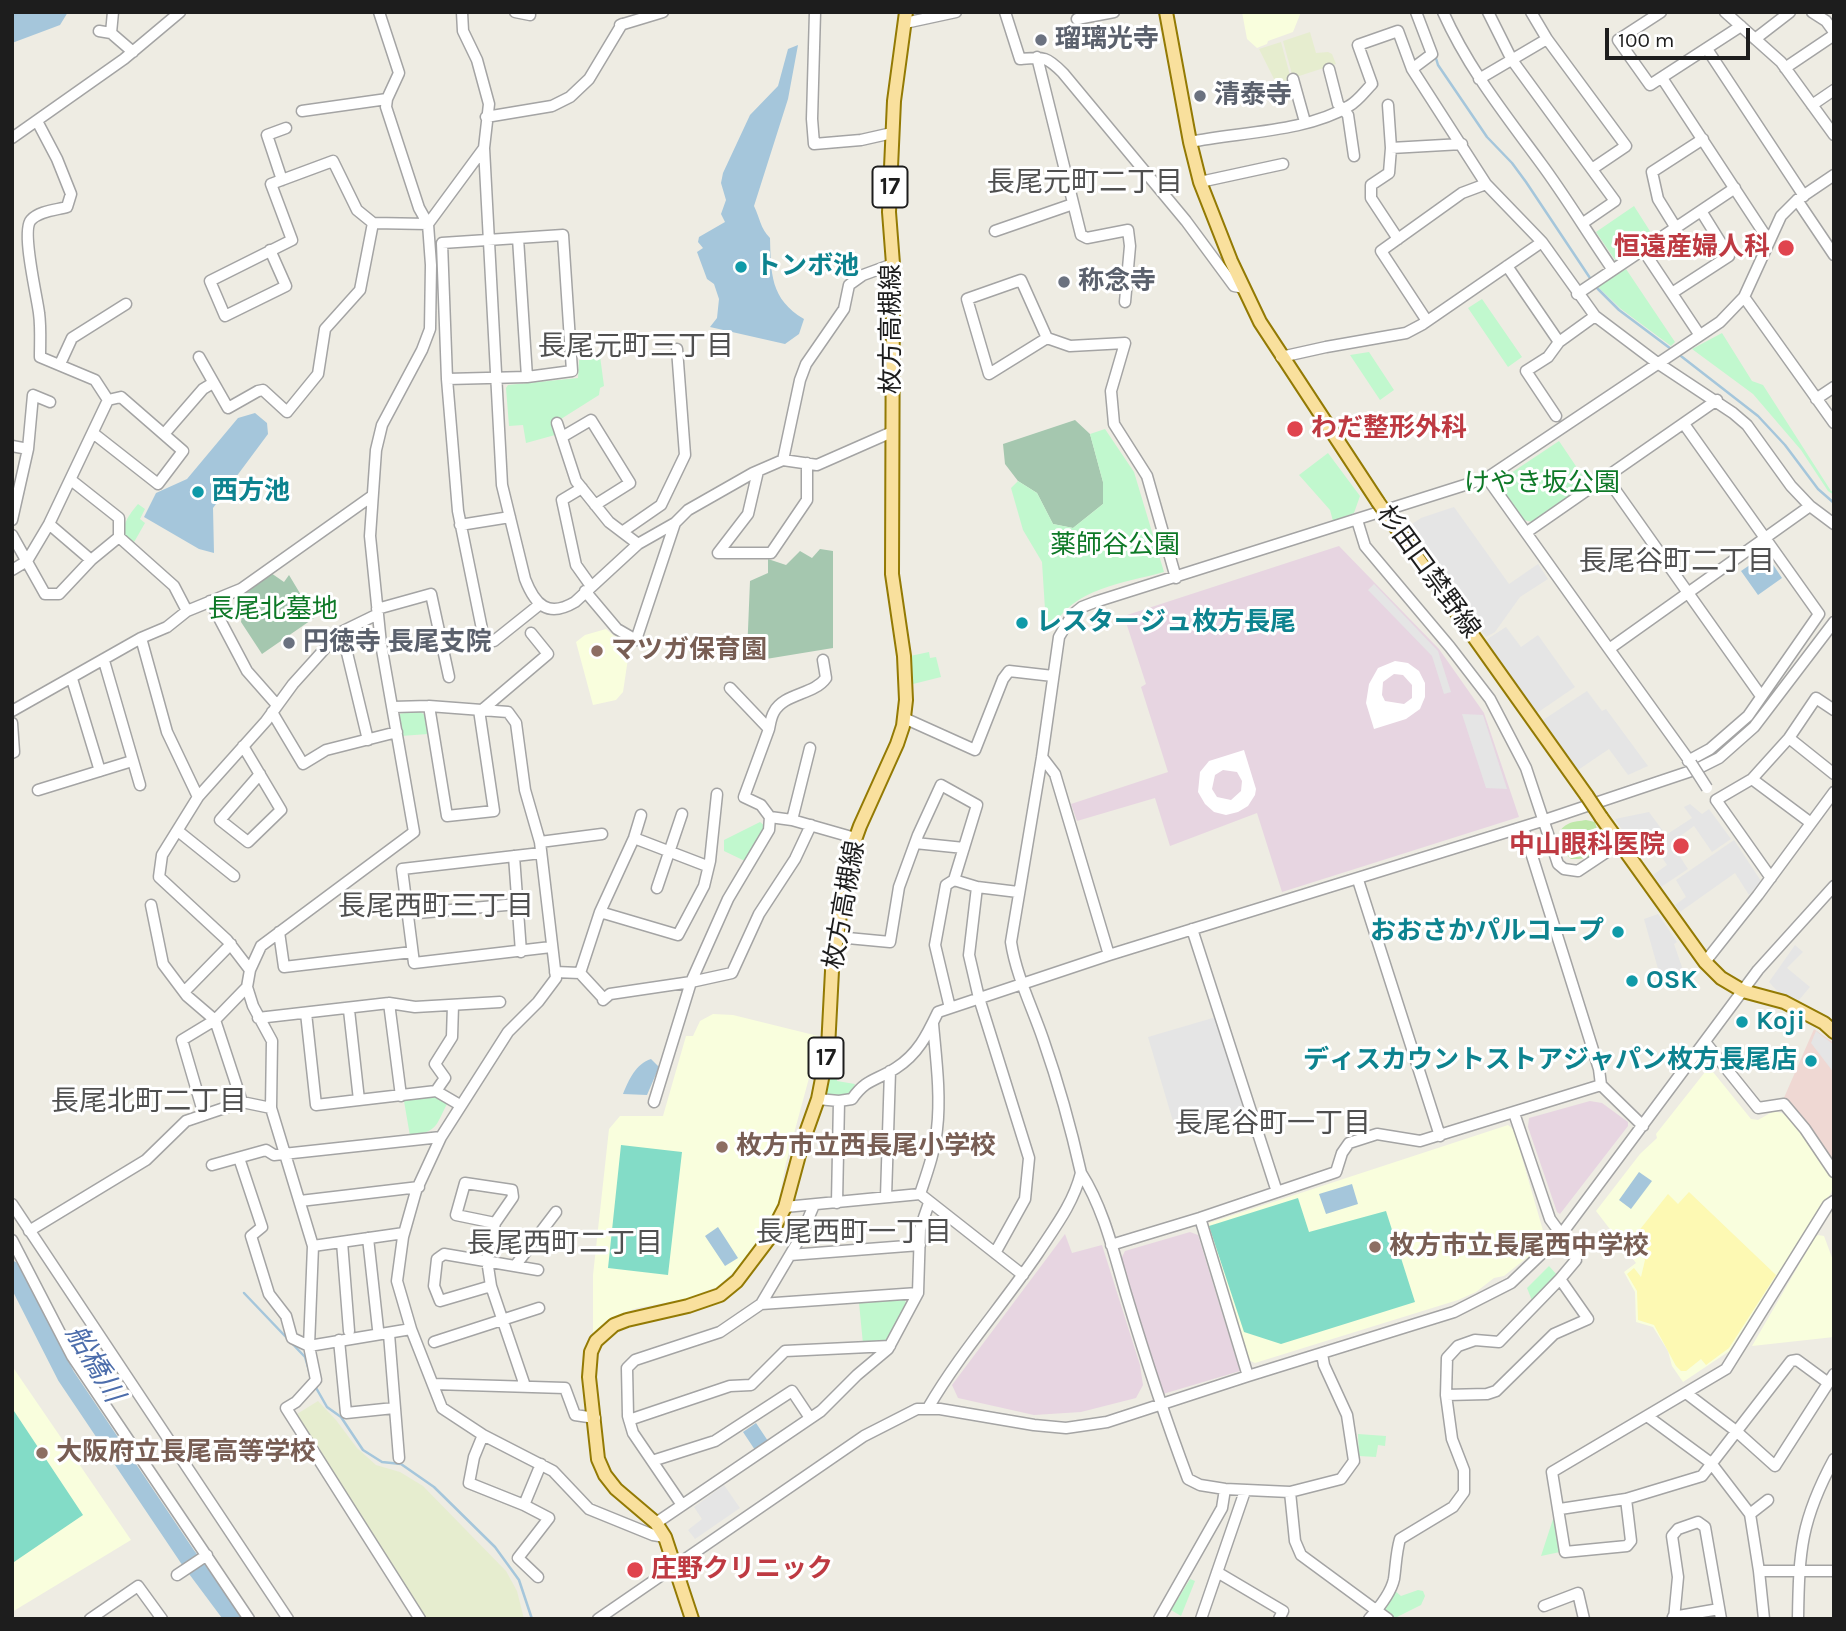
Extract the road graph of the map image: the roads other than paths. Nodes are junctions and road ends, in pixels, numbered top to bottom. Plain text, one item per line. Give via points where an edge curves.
1 (113, 12) edge
2 (180, 12) edge
3 (462, 12) edge
4 (515, 12) edge
5 (663, 12) edge
6 (815, 12) edge
7 (956, 12) edge
8 (1005, 12) edge
9 (1114, 12) edge
10 (1166, 12) edge
11 (1416, 12) edge
12 (1443, 12) edge
13 (1488, 12) edge
14 (1531, 12) edge
15 (1637, 12) edge
16 (1661, 12) edge
17 (1725, 12) edge
18 (1790, 12) edge
19 (1812, 12) edge
20 (383, 14) edge
21 (530, 15) dead end
22 (906, 18) edge
23 (1077, 19) dead end
24 (1643, 23) junction
25 (1741, 26) junction
26 (99, 30) dead end
27 (111, 33) junction
28 (1834, 33) edge
29 (1547, 39) junction
30 (1755, 39) junction
31 (1707, 49) junction
32 (133, 51) junction
33 (1037, 57) junction
34 (1512, 60) junction
35 (1785, 68) junction
36 (1329, 69) dead end
37 (1412, 69) junction
38 (1662, 78) junction
39 (1293, 79) dead end
40 (1479, 79) junction
41 (1834, 90) edge
42 (387, 99) junction
43 (1388, 105) dead end
44 (1812, 105) junction
45 (1343, 109) junction
46 (303, 111) dead end
47 (486, 117) junction
48 (37, 121) junction
49 (1305, 122) junction
50 (286, 128) dead end
51 (892, 133) junction
52 (1834, 135) edge
53 (12, 138) edge
54 (1703, 139) junction
55 (1190, 142) junction
56 (1462, 144) junction
57 (484, 148) junction
58 (1391, 148) junction
59 (1354, 156) dead end
60 (1283, 164) dead end
61 (1592, 169) junction
62 (1834, 176) edge
63 (282, 180) junction
64 (1200, 182) junction
65 (1486, 184) junction
66 (1735, 188) junction
67 (1801, 198) junction
68 (1073, 204) junction
69 (1701, 211) junction
70 (373, 223) junction
71 (1583, 223) junction
72 (428, 224) junction
73 (1676, 228) junction
74 (995, 231) dead end
75 (518, 238) junction
76 (490, 239) junction
77 (1398, 239) junction
78 (1542, 242) junction
79 (1769, 242) junction
80 (271, 250) junction
81 (1643, 250) junction
82 (1834, 255) edge
83 (893, 264) junction
84 (1507, 266) junction
85 (1613, 270) junction
86 (1244, 288) junction
87 (1672, 293) junction
88 (1577, 294) junction
89 (1744, 297) junction
90 (1125, 302) dead end
91 (126, 304) dead end
92 (1595, 316) junction
93 (1427, 321) junction
94 (1699, 334) junction
95 (1047, 338) junction
96 (1559, 342) junction
97 (677, 349) dead end
98 (199, 357) dead end
99 (1281, 357) junction
100 (1657, 362) junction
101 (60, 364) junction
102 (527, 377) junction
103 (495, 378) junction
104 (447, 379) junction
105 (213, 383) junction
106 (1834, 387) edge
107 (1816, 399) junction
108 (108, 400) junction
109 (1717, 401) junction
110 (50, 402) dead end
111 (1556, 416) dead end
112 (1834, 423) edge
113 (557, 424) dead end
114 (1684, 424) junction
115 (892, 432) junction
116 (93, 433) junction
117 (164, 434) junction
118 (562, 437) junction
119 (12, 446) edge
120 (28, 449) junction
121 (783, 460) junction
122 (807, 463) junction
123 (758, 471) junction
124 (1606, 477) junction
125 (1488, 478) junction
126 (71, 480) junction
127 (582, 488) junction
128 (372, 496) junction
129 (595, 505) junction
130 (1810, 506) junction
131 (510, 517) junction
132 (12, 520) edge
133 (1357, 520) junction
134 (674, 523) junction
135 (49, 524) junction
136 (1834, 524) edge
137 (460, 526) junction
138 (1527, 532) junction
139 (622, 533) junction
140 (12, 535) edge
141 (119, 537) junction
142 (1766, 538) junction
143 (638, 544) junction
144 (91, 560) junction
145 (27, 561) junction
146 (12, 569) edge
147 (1175, 578) junction
148 (588, 589) junction
149 (1689, 593) junction
150 (210, 601) junction
151 (539, 606) junction
152 (187, 611) junction
153 (377, 611) junction
154 (1834, 622) edge
155 (342, 632) junction
156 (530, 633) dead end
157 (141, 638) junction
158 (484, 639) junction
159 (444, 645) junction
160 (1609, 649) junction
161 (823, 660) dead end
162 (104, 661) junction
163 (1053, 676) junction
164 (450, 677) dead end
165 (72, 679) junction
166 (730, 688) dead end
167 (1761, 696) junction
168 (429, 706) junction
169 (393, 707) junction
170 (275, 709) junction
171 (481, 710) junction
172 (1834, 710) edge
173 (12, 711) edge
174 (904, 718) junction
175 (12, 723) edge
176 (769, 729) junction
177 (397, 732) junction
178 (1789, 738) junction
179 (368, 740) junction
180 (243, 746) junction
181 (810, 748) dead end
182 (12, 753) edge
183 (1042, 757) junction
184 (132, 761) junction
185 (1689, 762) junction
186 (100, 771) junction
187 (260, 774) junction
188 (1834, 774) edge
189 (1752, 779) junction
190 (140, 785) dead end
191 (38, 790) dead end
192 (1834, 792) edge
193 (717, 794) dead end
194 (198, 797) junction
195 (1716, 800) junction
196 (682, 814) dead end
197 (641, 815) dead end
198 (770, 817) junction
199 (792, 820) junction
200 (1542, 821) junction
201 (1811, 823) junction
202 (811, 825) junction
203 (1523, 827) junction
204 (178, 831) junction
205 (602, 834) dead end
206 (634, 838) junction
207 (855, 838) junction
208 (540, 842) junction
209 (915, 843) junction
210 (1620, 843) junction
211 (964, 848) junction
212 (671, 852) junction
213 (541, 853) junction
214 (514, 856) junction
215 (707, 866) junction
216 (234, 876) dead end
217 (1771, 878) junction
218 (954, 880) junction
219 (1358, 880) junction
220 (1834, 886) edge
221 (977, 887) junction
222 (657, 888) dead end
223 (1018, 892) junction
224 (517, 904) junction
225 (151, 905) dead end
226 (600, 912) junction
227 (407, 914) junction
228 (1192, 929) junction
229 (279, 932) junction
230 (837, 937) junction
231 (231, 944) junction
232 (551, 947) junction
233 (412, 952) junction
234 (521, 952) junction
235 (1109, 955) junction
236 (1704, 962) junction
237 (250, 970) junction
238 (555, 972) junction
239 (580, 973) junction
240 (691, 982) junction
241 (1024, 984) junction
242 (247, 987) junction
243 (1744, 991) junction
244 (184, 992) junction
245 (979, 998) junction
246 (500, 1002) dead end
247 (389, 1003) junction
248 (453, 1005) junction
249 (950, 1008) junction
250 (349, 1010) junction
251 (306, 1013) junction
252 (258, 1018) junction
253 (215, 1020) junction
254 (933, 1023) junction
255 (1834, 1032) edge
256 (1704, 1042) junction
257 (890, 1071) junction
258 (1601, 1085) junction
259 (436, 1091) junction
260 (401, 1096) junction
261 (818, 1099) junction
262 (359, 1100) junction
263 (839, 1101) junction
264 (242, 1102) junction
265 (654, 1102) dead end
266 (460, 1105) junction
267 (271, 1108) junction
268 (1514, 1114) junction
269 (205, 1115) junction
270 (1643, 1126) junction
271 (1440, 1136) junction
272 (441, 1137) junction
273 (285, 1153) junction
274 (239, 1158) junction
275 (212, 1165) dead end
276 (1834, 1172) edge
277 (1081, 1173) junction
278 (419, 1186) junction
279 (1277, 1192) junction
280 (920, 1194) junction
281 (886, 1197) junction
282 (300, 1201) junction
283 (1834, 1201) edge
284 (837, 1203) junction
285 (929, 1203) junction
286 (12, 1204) edge
287 (814, 1205) junction
288 (785, 1207) junction
289 (556, 1212) dead end
290 (1200, 1218) junction
291 (495, 1223) junction
292 (29, 1231) junction
293 (404, 1233) junction
294 (1560, 1236) junction
295 (368, 1238) junction
296 (12, 1240) edge
297 (342, 1242) junction
298 (920, 1245) junction
299 (1111, 1245) junction
300 (313, 1246) junction
301 (995, 1253) junction
302 (790, 1255) junction
303 (487, 1261) junction
304 (515, 1266) junction
305 (538, 1270) dead end
306 (1023, 1275) junction
307 (1560, 1279) junction
308 (491, 1286) junction
309 (919, 1293) junction
310 (761, 1304) junction
311 (539, 1308) dead end
312 (503, 1320) junction
313 (378, 1329) dead end
314 (411, 1329) junction
315 (349, 1331) dead end
316 (389, 1334) junction
317 (339, 1340) junction
318 (434, 1342) dead end
319 (309, 1346) junction
320 (890, 1346) junction
321 (1322, 1354) junction
322 (1248, 1376) junction
323 (1830, 1378) edge
324 (434, 1384) junction
325 (525, 1386) junction
326 (1686, 1393) junction
327 (1446, 1395) junction
328 (1160, 1404) junction
329 (394, 1408) junction
330 (928, 1408) junction
331 (1647, 1416) junction
332 (595, 1418) junction
333 (810, 1418) junction
334 (629, 1420) junction
335 (1736, 1431) junction
336 (483, 1435) junction
337 (399, 1458) dead end
338 (1834, 1459) edge
339 (652, 1461) junction
340 (1711, 1463) junction
341 (541, 1464) junction
342 (1225, 1489) junction
343 (1245, 1492) junction
344 (1290, 1492) junction
345 (1626, 1499) junction
346 (1769, 1500) dead end
347 (524, 1505) junction
348 (682, 1505) junction
349 (1560, 1509) junction
350 (1750, 1514) junction
351 (656, 1523) junction
352 (666, 1537) junction
353 (205, 1556) junction
354 (675, 1566) junction
355 (1799, 1570) junction
356 (1834, 1571) edge
357 (1217, 1572) junction
358 (1759, 1572) junction
359 (177, 1575) dead end
360 (538, 1577) dead end
361 (1544, 1606) dead end
362 (1378, 1609) junction
363 (1720, 1614) edge
364 (1674, 1618) edge
365 (90, 1619) edge
366 (162, 1619) edge
367 (249, 1619) edge
368 (288, 1619) edge
369 (420, 1619) edge
370 (598, 1619) edge
371 (692, 1619) edge
372 (1159, 1619) edge
373 (1201, 1619) edge
374 (1279, 1619) edge
375 (1369, 1619) edge
376 (1388, 1619) edge
377 (1584, 1619) edge
378 (1764, 1619) edge
379 (1798, 1619) edge

1 - 27 street
2 - 32 street
3 - 47 street via 463,31 489,103
4 - 21 street
5 - 47 street via 621,24 589,79 570,97 552,106
6 - 51 street via 814,144
7 - 22 street
8 - 33 street via 1020,59
9 - 23 street
10 - 55 main road, 杉田口禁野線
11 - 37 street via 1432,54
12 - 40 street
13 - 34 street
14 - 29 street
15 - 24 street
16 - 24 street
17 - 25 street
18 - 30 street
19 - 28 street
20 - 42 street via 399,73
22 - 51 main road, 枚方高槻線 / 17
24 - 38 street via 1618,40 1650,85
25 - 30 street
25 - 31 street
26 - 27 street
27 - 32 street
28 - 35 street
29 - 34 street
29 - 61 street via 1626,146
30 - 35 street
31 - 38 street
31 - 67 street
32 - 48 street
33 - 68 street
33 - 86 street via 1050,60 1063,73 1234,286
34 - 40 street
34 - 61 street
35 - 44 street
36 - 45 street
37 - 45 street via 1398,31 1358,45 1373,84
37 - 56 street
38 - 54 street
39 - 49 street
40 - 71 street
41 - 44 street
42 - 46 street
42 - 72 street via 419,208
43 - 58 street
44 - 52 street
45 - 49 street
45 - 59 street via 1348,115
47 - 57 street
48 - 53 street
48 - 101 street via 71,194 67,207 48,211 28,225 28,252 40,316 40,357
49 - 55 street
50 - 63 street via 267,135
51 - 83 main road, 枚方高槻線 / 17 via 889,212
54 - 66 street
54 - 73 street via 1652,172 1658,199
55 - 64 main road, 杉田口禁野線
56 - 58 street
56 - 65 street
57 - 72 street
57 - 76 street
58 - 77 street via 1388,173 1371,186 1371,198
60 - 64 street
61 - 71 street via 1615,201
62 - 67 street
63 - 70 street via 333,161 357,209
63 - 80 street via 271,184 292,240
64 - 86 main road, 杉田口禁野線
65 - 77 street via 1462,192
65 - 78 street
66 - 69 street
66 - 79 street
67 - 79 street via 1781,216
67 - 82 street
68 - 74 street
68 - 90 street via 1081,235 1128,230
69 - 73 street
69 - 87 street via 1729,256
70 - 72 street
70 - 105 street via 360,290 325,329 318,374 287,412 263,390 228,408
71 - 85 street
72 - 128 street via 430,329 382,425
73 - 81 street
75 - 76 street
75 - 102 street
75 - 102 street via 563,235 572,371
76 - 103 street
76 - 104 street via 442,243
77 - 93 street via 1381,251
78 - 84 street
78 - 88 street
79 - 89 street
80 - 80 street via 210,281 225,316 286,286
81 - 85 street
81 - 87 street
83 - 115 main road, 枚方高槻線 / 17
83 - 121 street via 849,285 844,309 806,364
84 - 93 street
84 - 96 street
85 - 88 street
86 - 99 main road, 杉田口禁野線
87 - 94 street
88 - 92 street
89 - 94 street
89 - 107 street
91 - 101 street via 72,338
92 - 96 street
92 - 100 street
93 - 99 street via 1406,333
94 - 100 street
95 - 95 street via 989,374 967,299 1021,280
95 - 147 street via 1070,346 1125,343 1111,391 1114,424 1147,476
96 - 111 street via 1548,357 1526,371
97 - 139 street via 685,455 661,505
98 - 105 street
99 - 210 main road, 杉田口禁野線, bridge
100 - 109 street
100 - 125 street
101 - 108 street via 95,380
102 - 103 street
103 - 104 street
103 - 131 street via 502,485
104 - 137 street
105 - 117 street
106 - 107 street
107 - 112 street
108 - 116 street
108 - 117 street via 121,397
109 - 114 street
109 - 130 street via 1747,425
110 - 120 street via 33,395
113 - 118 street
114 - 124 street
114 - 142 street
115 - 122 street via 817,465
115 - 174 main road, 枚方高槻線 / 17 via 892,574 905,663
116 - 117 street via 158,484 183,451
116 - 126 street
118 - 127 street
118 - 129 street via 592,420 630,482
119 - 120 street
120 - 132 street
121 - 122 street
121 - 123 street
122 - 123 street via 807,500 771,554 718,553 748,514
123 - 134 street via 688,510
124 - 138 street
124 - 149 street
125 - 133 street
125 - 138 street
126 - 135 street
126 - 141 street via 119,517
127 - 129 street
127 - 148 street via 562,500 576,565
128 - 150 street via 241,589
128 - 153 street via 370,536
129 - 139 street
130 - 136 street
130 - 142 street
131 - 137 street
131 - 151 street via 529,592
133 - 147 street
133 - 200 street via 1365,547 1490,699 1526,768
134 - 143 street
134 - 148 street via 636,640 617,629
135 - 144 street
135 - 145 street
137 - 158 street
138 - 160 street
139 - 143 street
140 - 145 street
141 - 144 street
141 - 152 street via 174,586
142 - 149 street
142 - 167 street via 1819,614
143 - 148 street
144 - 145 street via 59,594 45,594
145 - 146 street
147 - 163 street via 1082,607 1072,615 1059,637
148 - 151 street via 567,607
149 - 160 street
149 - 167 street
150 - 152 street
150 - 170 street via 247,671
151 - 158 street via 494,641
152 - 157 street via 167,627
153 - 155 street
153 - 159 street via 431,594
153 - 169 street
154 - 200 street via 1754,727 1719,758
155 - 170 street
155 - 179 street
156 - 171 street via 548,654
157 - 162 street
157 - 194 street via 167,732
158 - 159 street
159 - 164 street
160 - 185 street
161 - 176 street via 826,678 821,685 782,703
162 - 165 street
162 - 184 street
163 - 174 street via 1009,671 975,750
163 - 183 street
165 - 173 street
165 - 186 street
166 - 176 street
167 - 185 street via 1730,733
168 - 169 street
168 - 171 street
168 - 171 street via 447,816 494,811
169 - 177 street
170 - 179 street via 303,764 326,750
170 - 180 street
171 - 208 street via 508,712 516,723 525,790
172 - 178 street via 1816,698
174 - 207 main road, 枚方高槻線 / 17
175 - 182 street
176 - 198 street via 744,797 761,805
177 - 179 street
177 - 229 street via 414,832
178 - 188 street
178 - 189 street
180 - 187 street
180 - 194 street
181 - 199 street
183 - 223 street
183 - 235 street via 1055,774
184 - 186 street
184 - 190 street
185 - 195 street, bridge
186 - 191 street
187 - 187 street via 281,810 248,842 220,820
189 - 195 street
189 - 201 street
192 - 201 street
193 - 215 street
194 - 204 street
195 - 217 street
196 - 212 street
197 - 206 street
198 - 199 street
198 - 240 street via 769,830 728,899
199 - 202 street
200 - 203 street
200 - 210 street via 1558,864 1570,871 1578,871
201 - 217 street
202 - 207 street
202 - 240 street via 759,914 733,973
203 - 219 street
203 - 258 street
204 - 216 street
204 - 231 street via 162,855 159,877
205 - 208 street
206 - 212 street
206 - 226 street
207 - 230 main road, 枚方高槻線 / 17
208 - 213 street
209 - 211 street
209 - 211 street via 941,785 977,805
209 - 230 street via 899,887 890,942
210 - 236 main road, 杉田口禁野線
211 - 218 street
212 - 215 street
212 - 222 street
213 - 214 street
213 - 232 street
214 - 224 street
214 - 227 street via 402,869
215 - 226 street via 704,886 678,935
217 - 236 street
218 - 221 street
218 - 249 street via 946,885 935,945
219 - 228 street
219 - 271 street
220 - 243 street
221 - 223 street
221 - 245 street via 970,955
223 - 241 street via 1011,942
224 - 227 street
224 - 234 street
225 - 244 street via 163,964
226 - 239 street
227 - 233 street
228 - 235 street
228 - 279 street
229 - 233 street via 284,967
229 - 237 street via 261,946
230 - 261 main road, 枚方高槻線 / 17 via 828,1048
231 - 237 street
231 - 244 street
232 - 234 street
232 - 238 street
233 - 234 street via 414,963
235 - 241 street
236 - 243 main road, 杉田口禁野線
237 - 242 street
238 - 239 street
238 - 266 street via 556,978 508,1032
239 - 240 street via 603,1000 610,994
240 - 265 street
241 - 245 street
241 - 277 street
242 - 252 street
242 - 253 street
243 - 255 main road, 杉田口禁野線 via 1784,1002
243 - 256 street
244 - 253 street
245 - 249 street
245 - 301 street via 1029,1158 1025,1199
246 - 248 street
247 - 248 street
247 - 250 street
247 - 260 street
248 - 259 street via 452,1037 435,1064 444,1078
249 - 254 street via 937,1012
250 - 251 street
250 - 262 street
251 - 252 street
251 - 262 street via 316,1105
252 - 267 street via 272,1041
253 - 264 street
253 - 269 street via 182,1040
254 - 257 street via 920,1049
254 - 280 street via 937,1129
256 - 270 street
256 - 276 street via 1758,1108 1784,1104
257 - 263 street via 863,1084 852,1099
257 - 281 street
258 - 268 street
258 - 270 street
259 - 260 street
259 - 266 street
260 - 262 street
261 - 263 street
261 - 288 main road, 枚方高槻線 / 17
263 - 284 street
264 - 267 street
264 - 269 street
266 - 272 street
267 - 273 street
268 - 271 street
268 - 294 street
269 - 292 street via 186,1121 146,1160
270 - 294 street
271 - 279 street via 1420,1141 1377,1133 1349,1143 1336,1172
272 - 273 street
272 - 278 street
273 - 274 street via 274,1155 266,1150
273 - 282 street
274 - 275 street
274 - 319 street via 262,1227 251,1236 269,1294 286,1316 292,1338
277 - 299 street
277 - 306 street via 1068,1209
278 - 282 street
278 - 293 street
279 - 290 street
280 - 281 street
280 - 285 street
281 - 284 street
282 - 300 street
283 - 326 street via 1726,1369
284 - 287 street
285 - 298 street
285 - 301 street
286 - 292 street
287 - 288 street
287 - 302 street
288 - 332 main road, 枚方高槻線 / 17 via 737,1282 720,1295 627,1320 604,1333 591,1352 589,1377
289 - 304 street
290 - 299 street
290 - 322 street
291 - 291 street via 513,1197 512,1190 466,1183 456,1215
291 - 303 street
292 - 368 street
293 - 295 street
293 - 314 street via 397,1281
294 - 307 street via 1576,1260
294 - 321 street via 1511,1283 1454,1312
295 - 297 street
295 - 313 street
296 - 353 street via 72,1356
297 - 300 street
297 - 315 street
298 - 302 street
298 - 309 street
299 - 328 street
300 - 319 street
301 - 306 street
302 - 310 street
303 - 304 street
303 - 308 street
303 - 308 street via 444,1254 437,1259 434,1286 440,1301
304 - 305 street
306 - 330 street via 950,1371
307 - 327 street via 1499,1342 1475,1340 1458,1346 1447,1358
307 - 327 street via 1588,1319 1554,1334 1496,1391
308 - 312 street
309 - 310 street
309 - 320 street
310 - 334 street via 720,1332 635,1360 627,1368
311 - 312 street
312 - 318 street
312 - 325 street
314 - 316 street
314 - 324 street
316 - 317 street
316 - 329 street
317 - 319 street
317 - 329 street via 346,1413
319 - 369 street via 314,1384 286,1408
320 - 333 street
320 - 334 street via 785,1351 751,1385 730,1386
321 - 322 street
321 - 344 street via 1347,1415 1354,1461 1341,1479
322 - 328 street
323 - 335 street via 1791,1361
323 - 335 street via 1775,1466
324 - 325 street
324 - 336 street via 442,1408
325 - 332 street via 565,1388 575,1415
326 - 331 street
326 - 335 street
327 - 362 street via 1452,1439 1464,1470 1464,1492 1453,1507 1400,1539 1394,1582
328 - 330 street via 1107,1422 1066,1428
328 - 342 street via 1188,1479
329 - 337 street
330 - 354 street via 904,1414 864,1436
331 - 340 street
331 - 349 street via 1552,1472
332 - 351 main road, 枚方高槻線 / 17 via 595,1446 605,1475
333 - 339 street via 792,1391 715,1441
333 - 348 street
334 - 339 street
335 - 340 street
336 - 341 street
336 - 347 street via 469,1483
338 - 355 street via 1807,1519
339 - 348 street
340 - 345 street via 1702,1476
340 - 350 street
341 - 347 street
341 - 352 street via 589,1509
342 - 343 street
342 - 372 street via 1222,1508
343 - 344 street
343 - 357 street
344 - 362 street via 1301,1555
345 - 349 street
345 - 349 street via 1631,1541 1627,1546 1565,1552
346 - 350 street
347 - 360 street via 549,1518 519,1558
348 - 351 street
350 - 358 street
351 - 352 main road, 枚方高槻線 / 17
352 - 354 main road, 枚方高槻線 / 17
353 - 359 street
353 - 367 street
354 - 370 street
354 - 371 main road, 枚方高槻線 / 17
355 - 356 street
355 - 358 street
355 - 379 street
357 - 373 street
357 - 374 street via 1283,1611
358 - 378 street
361 - 377 street via 1578,1593
362 - 375 street
362 - 376 street
363 - 364 street
363 - 364 street via 1705,1527 1698,1522 1672,1536 1678,1577
365 - 366 street via 138,1586

